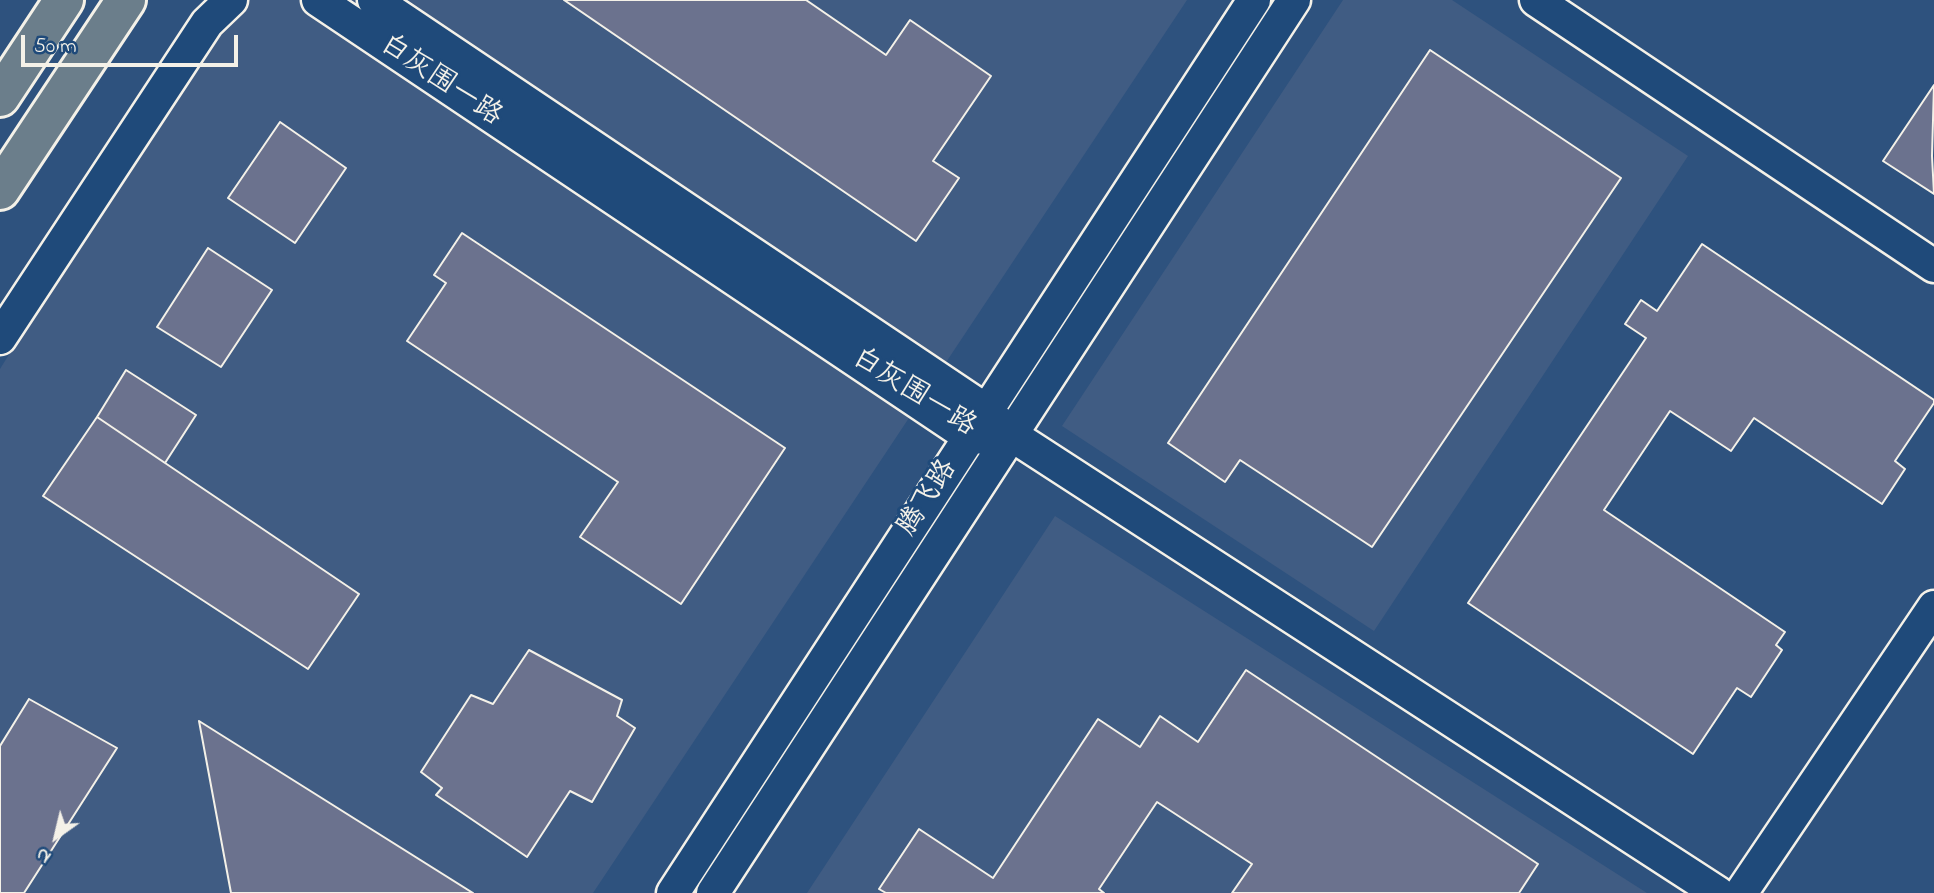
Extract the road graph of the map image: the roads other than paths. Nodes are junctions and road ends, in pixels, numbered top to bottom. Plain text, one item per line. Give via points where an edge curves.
1 (64, 0) edge
2 (126, 0) edge
3 (232, 0) edge
4 (318, 0) edge
5 (374, 0) edge
6 (1254, 0) edge
7 (1294, 0) edge
8 (1536, 0) edge
9 (0, 97) edge
10 (0, 190) edge
11 (1934, 266) edge
12 (0, 338) edge
13 (979, 424) junction
14 (1010, 434) junction
15 (1934, 607) edge
16 (673, 893) edge
17 (713, 893) edge
18 (1718, 893) edge
19 (1741, 893) edge

1 - 9 main road
2 - 10 main road
3 - 12 street via 207,23
4 - 13 street, 白灰围一路
5 - 13 street, 白灰围一路
6 - 13 street, 腾飞路
7 - 14 street, 腾飞路
8 - 11 street
13 - 14 street, 白灰围一路 via 989,439
13 - 16 street, 腾飞路
14 - 17 street, 腾飞路
14 - 18 street
15 - 19 street

